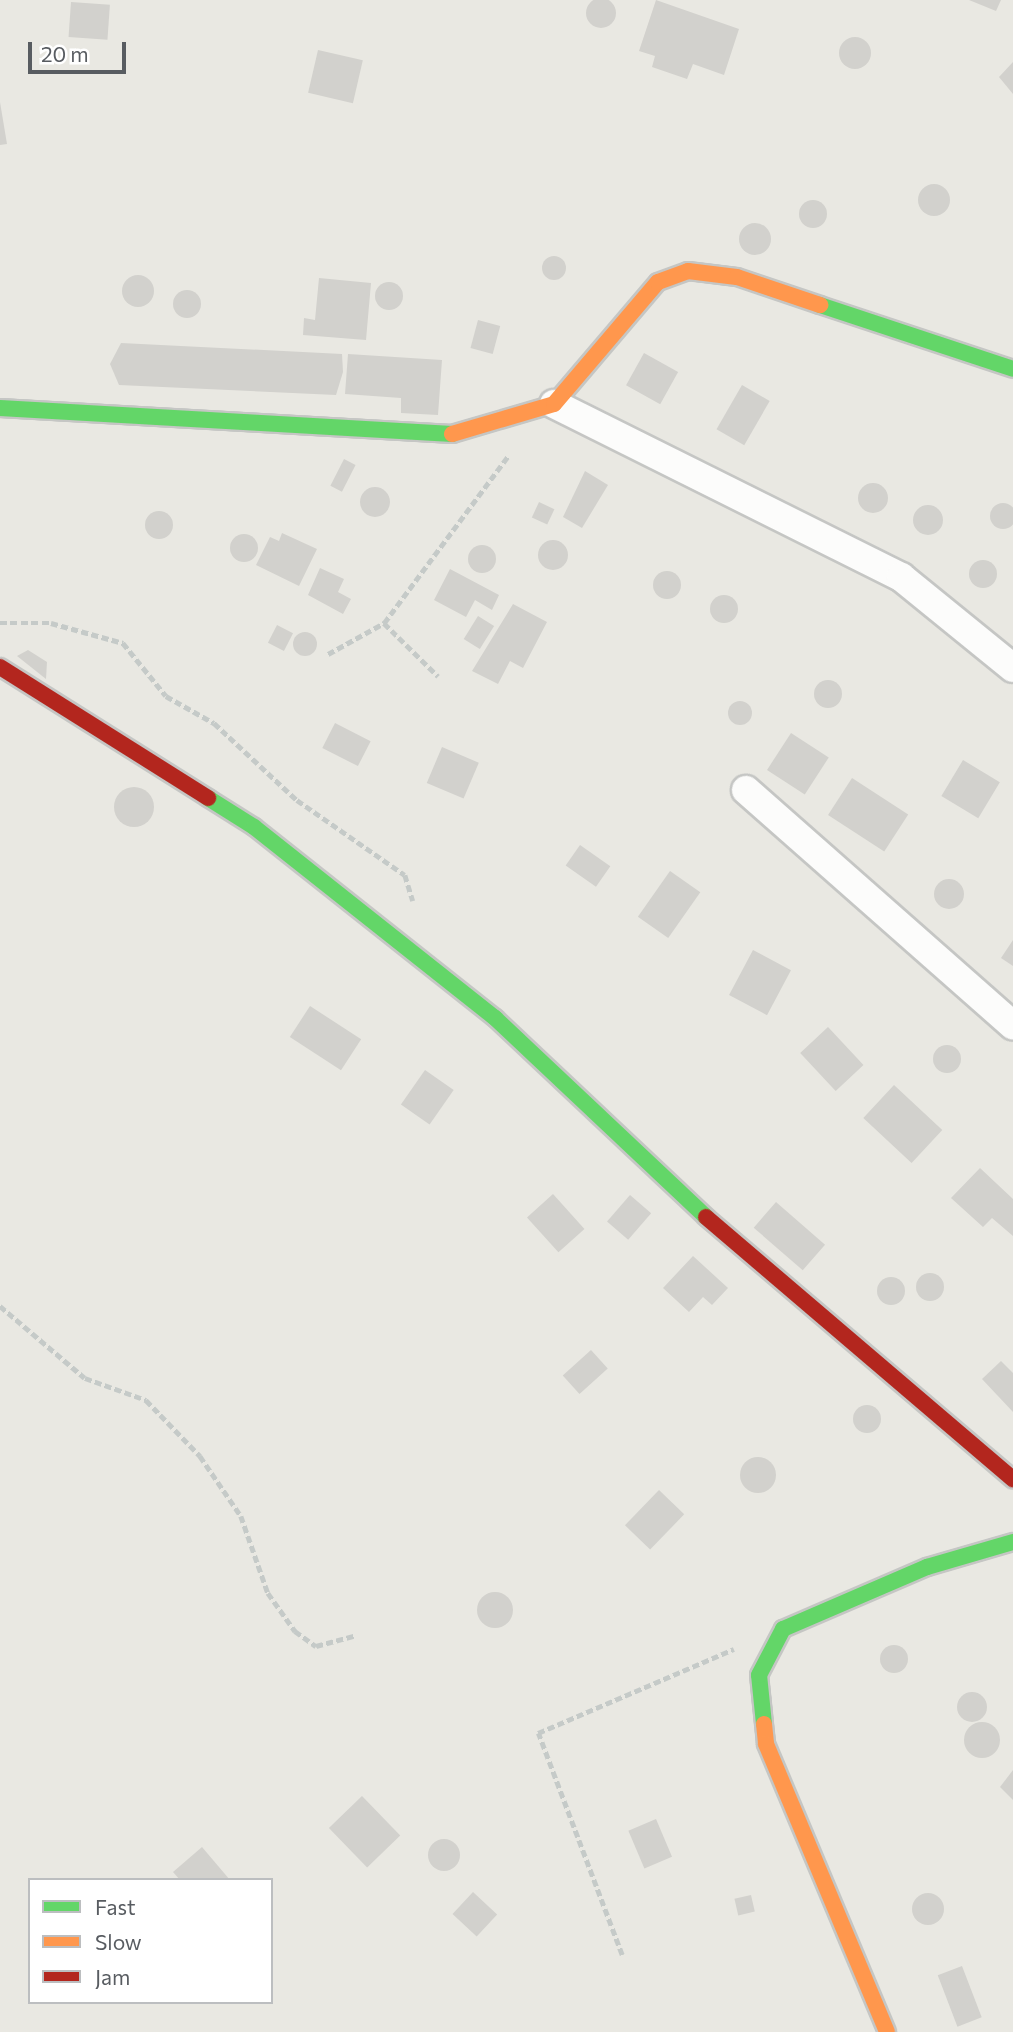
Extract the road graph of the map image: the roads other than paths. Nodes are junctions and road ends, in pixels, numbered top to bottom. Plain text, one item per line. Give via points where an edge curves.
1 (1013, 369) edge
2 (554, 404) junction
3 (0, 408) edge
4 (0, 667) edge
5 (1013, 668) edge
6 (746, 790) dead end
7 (1013, 1025) edge
8 (1013, 1479) edge
9 (1008, 1550) edge
10 (887, 2032) edge

1 - 2 street via 737,276 688,271 658,282
2 - 3 street via 458,433
2 - 5 street via 901,577
4 - 8 street via 254,827 495,1018 721,1232
6 - 7 street
9 - 10 street via 783,1629 759,1675 766,1744

